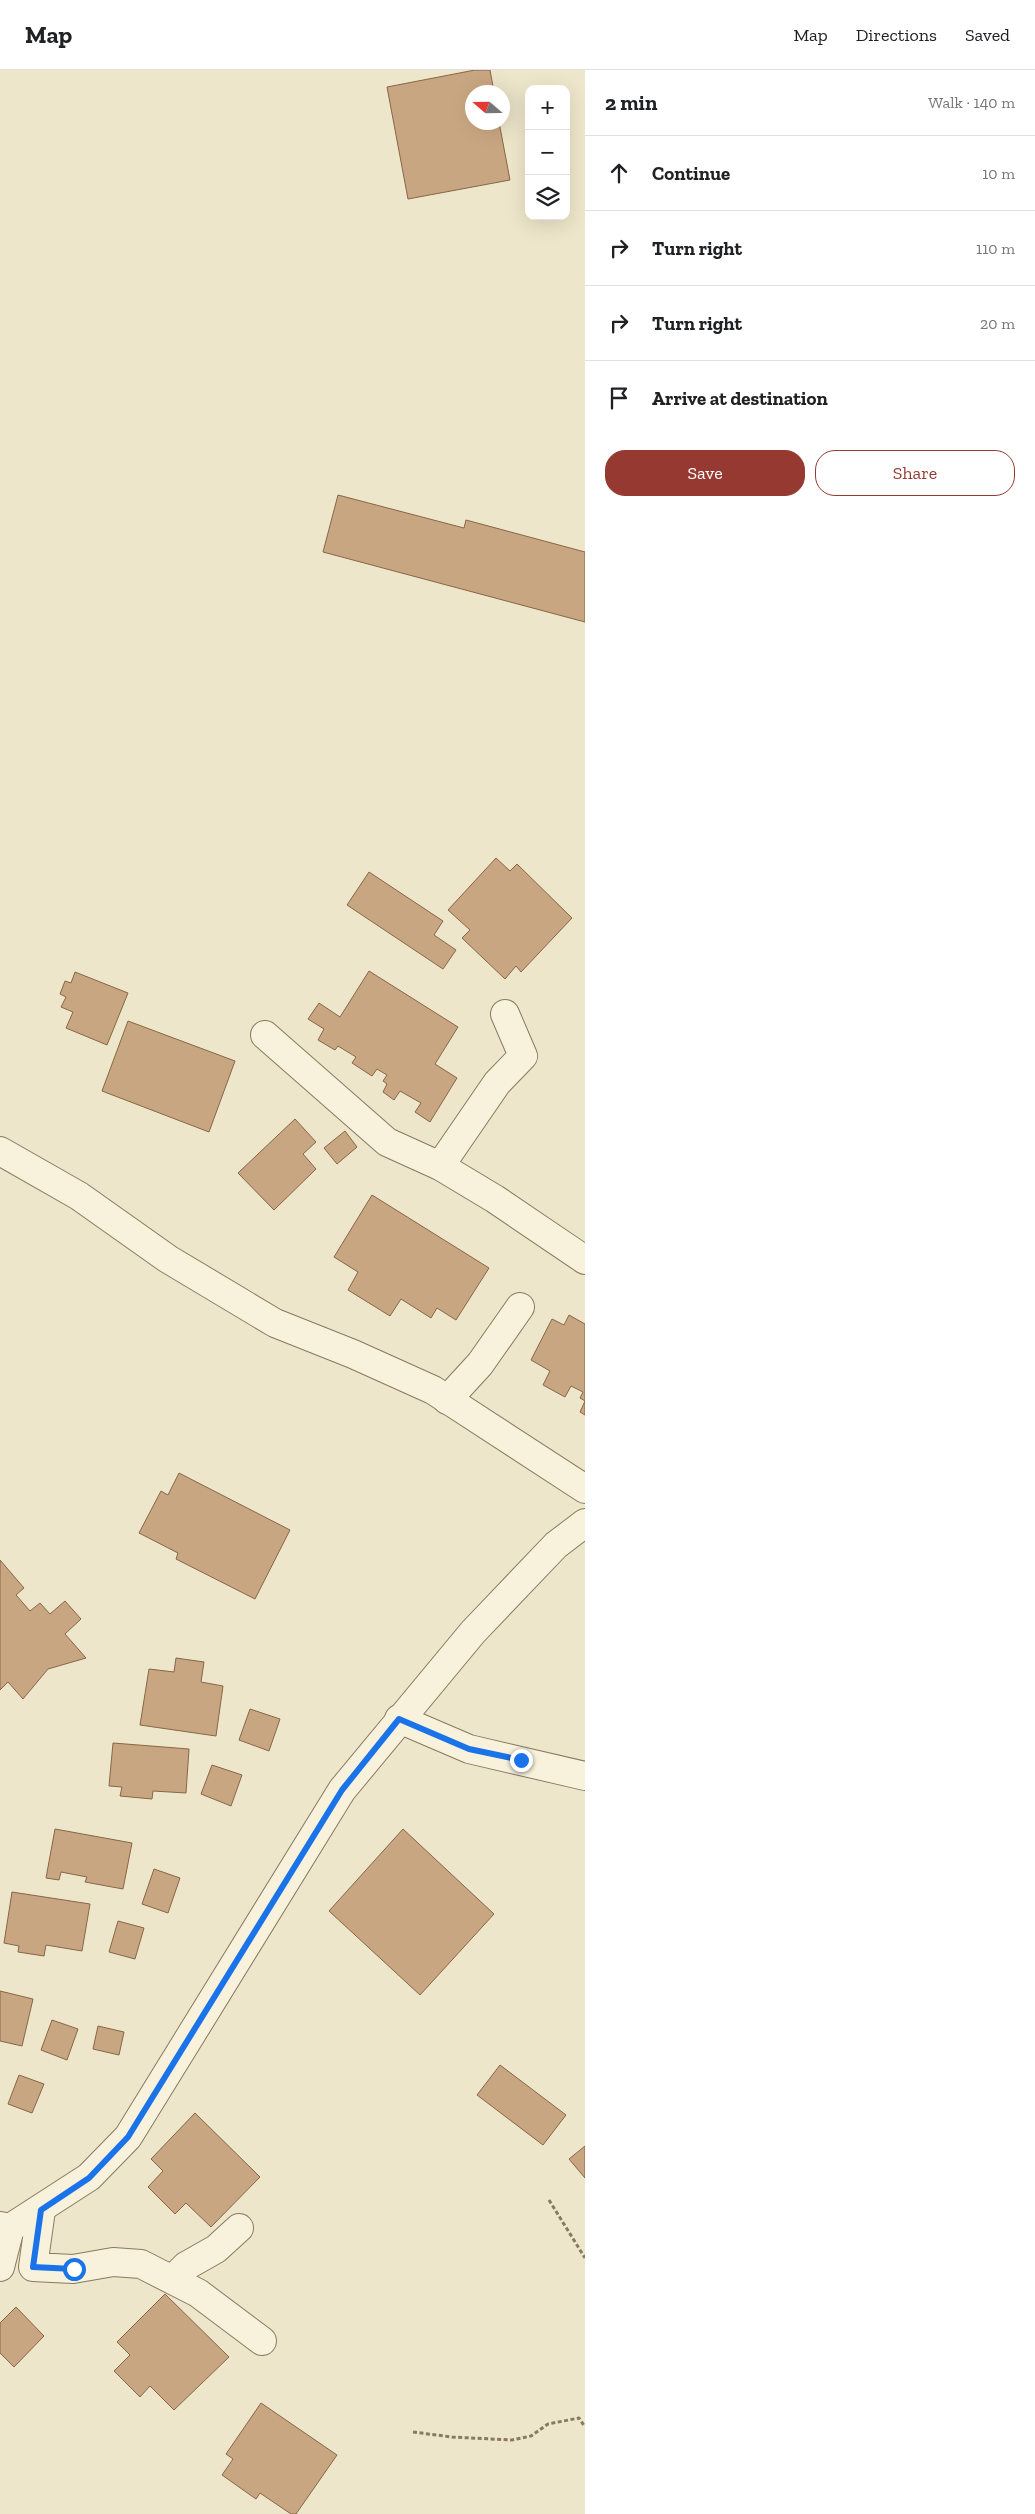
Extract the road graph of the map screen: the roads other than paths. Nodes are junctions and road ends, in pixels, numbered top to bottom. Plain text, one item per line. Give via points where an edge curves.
1 (505, 1014) dead end
2 (265, 1035) dead end
3 (0, 1151) edge
4 (440, 1166) junction
5 (585, 1260) edge
6 (520, 1307) dead end
7 (447, 1400) junction
8 (585, 1488) edge
9 (585, 1523) edge
10 (399, 1719) junction
11 (585, 1776) edge
12 (41, 2210) junction
13 (5, 2227) edge
14 (239, 2228) dead end
15 (0, 2268) edge
16 (173, 2279) junction
17 (262, 2341) dead end

1 - 4 street via 523,1056 497,1082
2 - 4 street via 387,1142
3 - 7 street via 80,1196 168,1259 275,1323 353,1354 433,1390
4 - 5 street
6 - 7 street via 480,1364
7 - 8 street
9 - 10 street via 556,1546 473,1632
10 - 11 street via 469,1749
10 - 12 street via 342,1790 128,2137 89,2178
12 - 13 street
12 - 16 street via 33,2267 74,2269 113,2262 141,2264
13 - 15 street
14 - 16 street via 216,2249 186,2266
16 - 17 street via 198,2293

